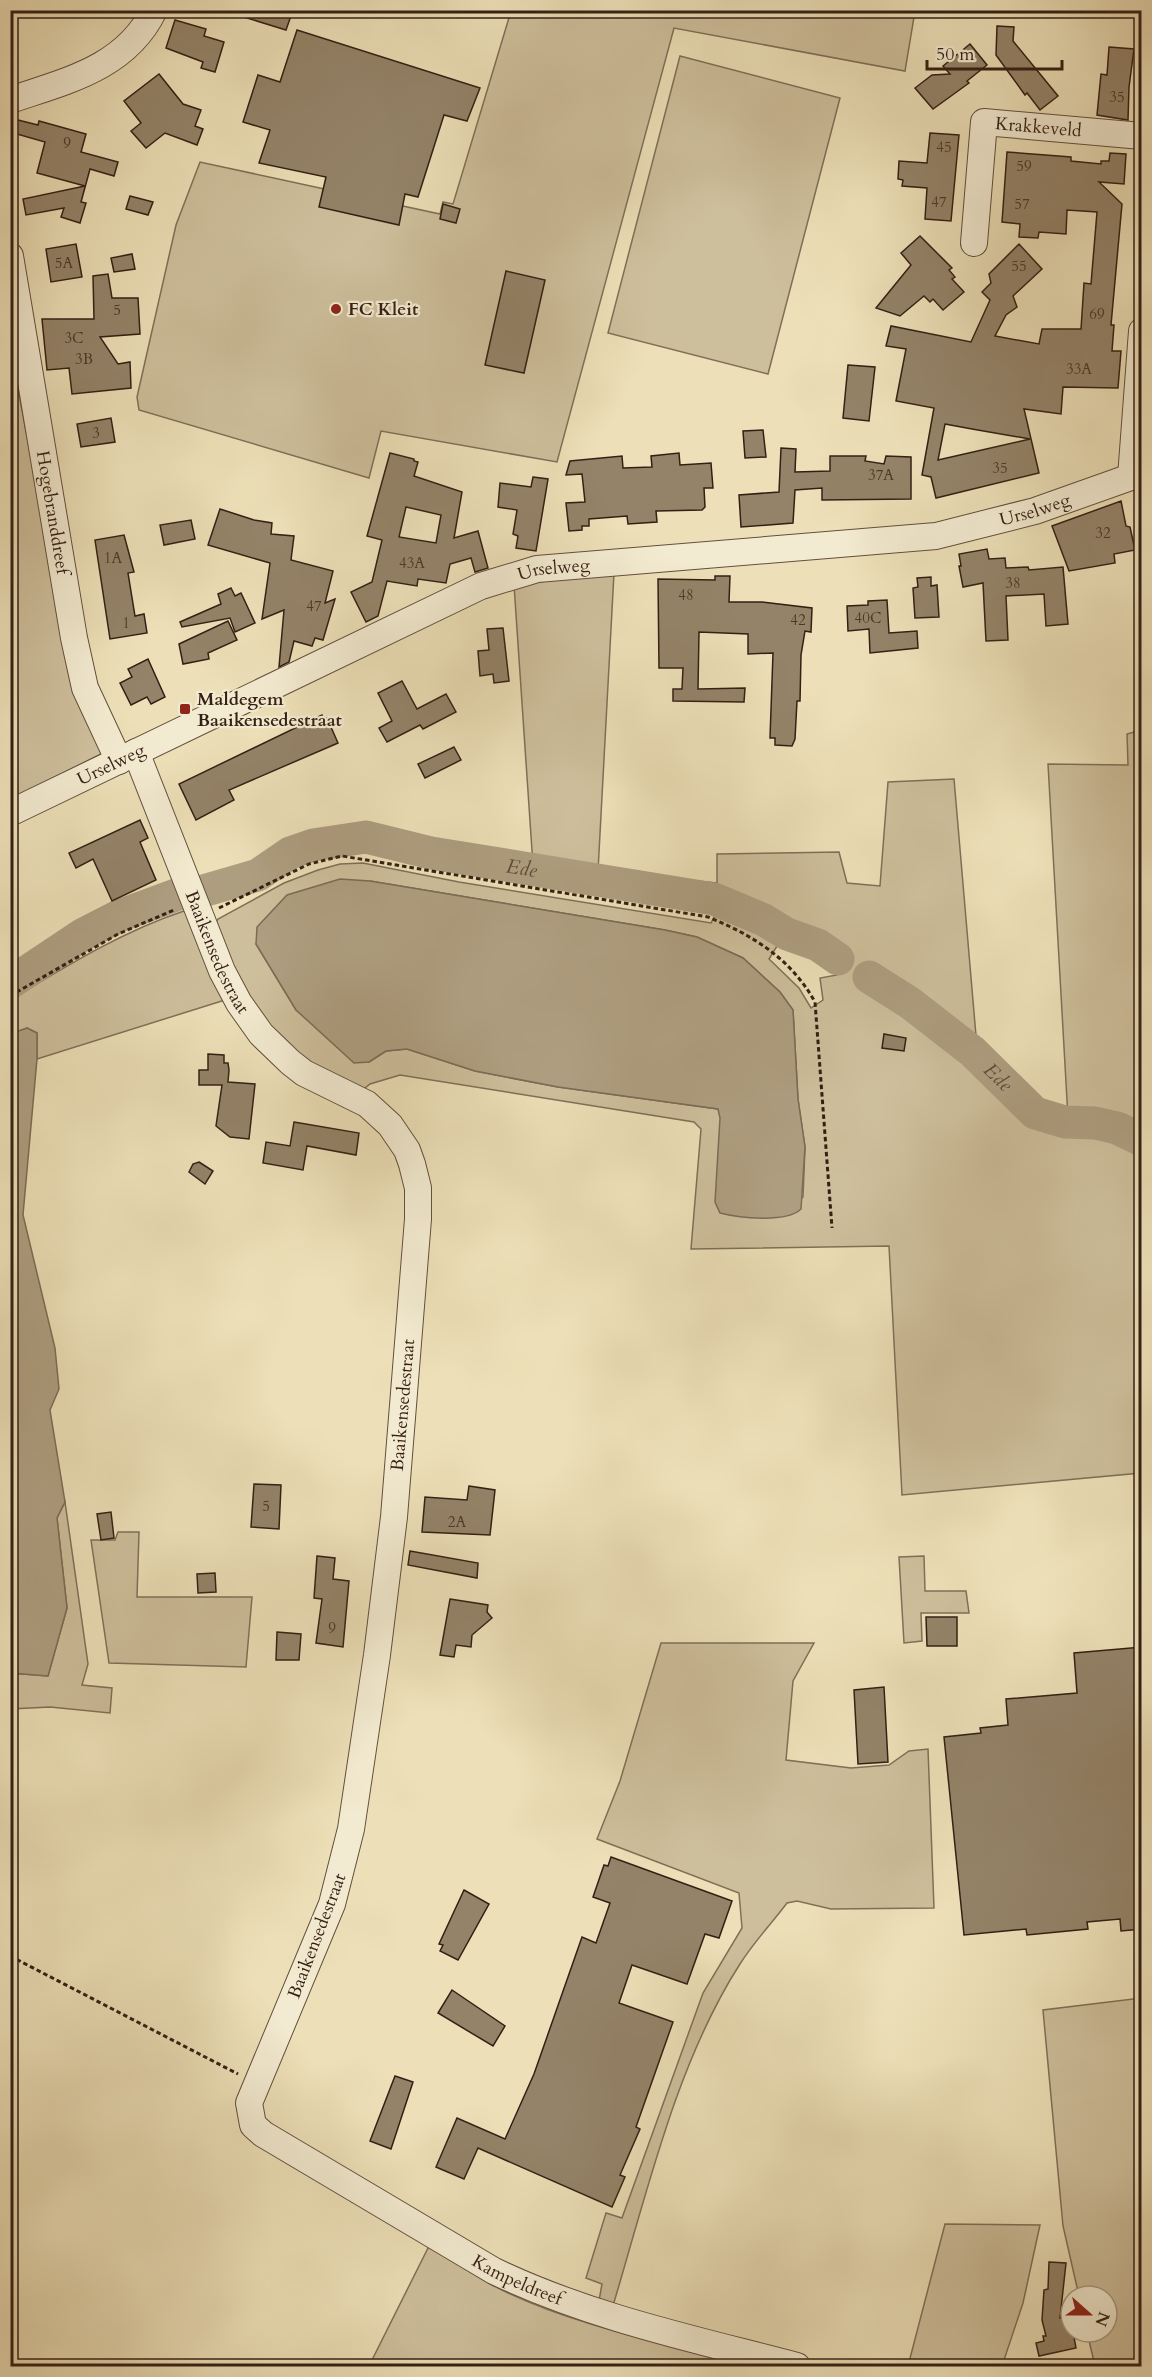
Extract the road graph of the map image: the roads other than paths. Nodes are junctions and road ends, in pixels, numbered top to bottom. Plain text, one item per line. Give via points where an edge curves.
1 (154, 10) edge
2 (10, 100) edge
3 (1142, 136) edge
4 (974, 243) dead end
5 (10, 256) edge
6 (1142, 331) edge
7 (1136, 475) edge
8 (127, 756) junction
9 (10, 813) edge
10 (263, 2134) joint
11 (797, 2367) edge

1 - 2 street via 130,45 103,65
3 - 4 street, Krakkeveld via 984,122
5 - 8 street, Hogebranddreef via 85,688
6 - 7 street
7 - 8 street, Urselweg via 1035,511 936,536 537,569 481,586
8 - 9 street, Urselweg
8 - 10 street, Baaikensedestraat via 231,989 251,1021 270,1044 304,1073 367,1104 399,1137 412,1164 419,1204 394,1517 351,1829 332,1904 249,2103 253,2125
10 - 11 street, Kampeldreef via 531,2289 612,2317

